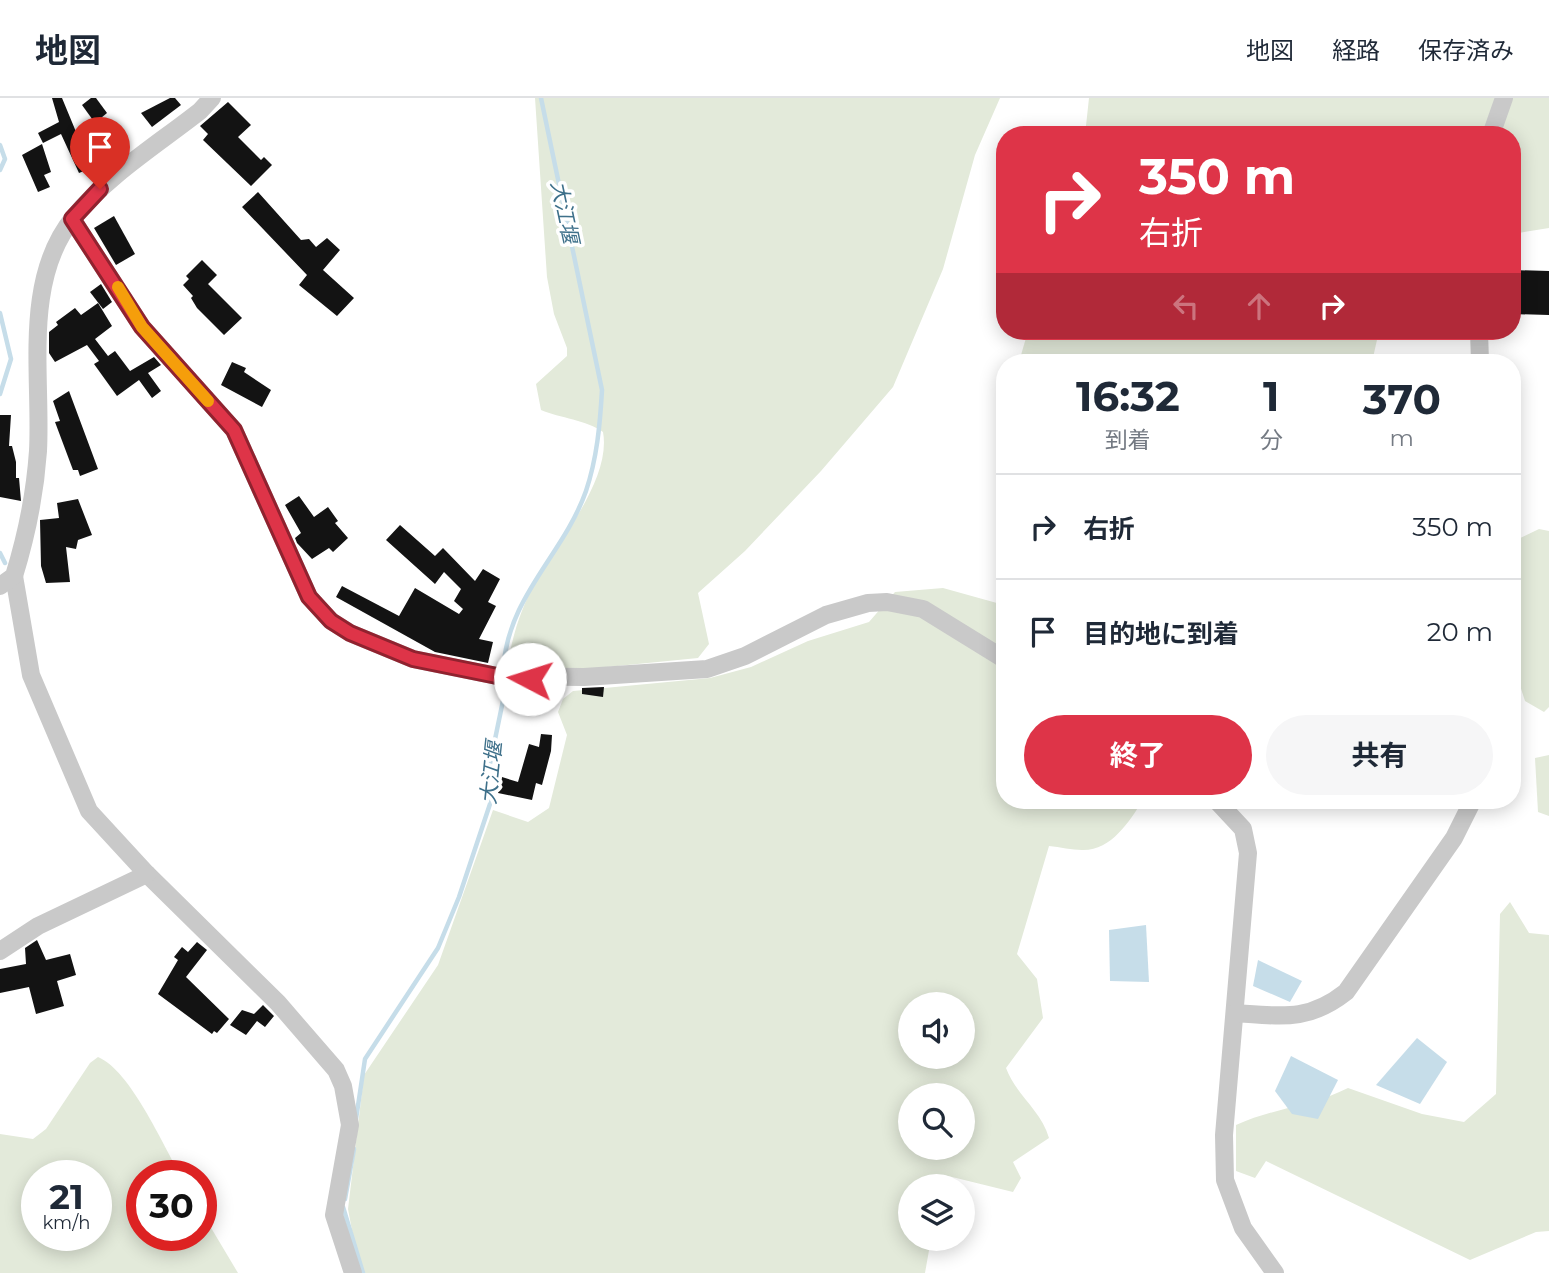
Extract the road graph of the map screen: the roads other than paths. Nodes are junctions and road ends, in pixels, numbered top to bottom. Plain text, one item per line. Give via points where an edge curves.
1 (212, 98) edge
2 (1504, 98) edge
3 (1495, 126) edge
4 (72, 219) junction
5 (7, 581) edge
6 (996, 654) edge
7 (1224, 809) edge
8 (1468, 809) edge
9 (148, 874) junction
10 (0, 951) edge
11 (1235, 1013) junction
12 (353, 1273) edge
13 (1275, 1273) edge

1 - 4 street via 100,189
2 - 3 street
4 - 5 street via 52,256 44,285 33,508
4 - 6 street via 142,327 234,430 309,597 331,621 350,633 413,659 505,677 707,669 745,656 825,615 887,602 923,609
5 - 9 street via 31,675 89,811
7 - 11 street via 1243,829 1248,853
8 - 11 street via 1454,838 1346,992 1325,1008 1299,1016
9 - 10 street via 38,926
9 - 12 street via 278,1003 336,1070 350,1125 334,1215
11 - 13 street via 1224,1135 1225,1180 1243,1228

